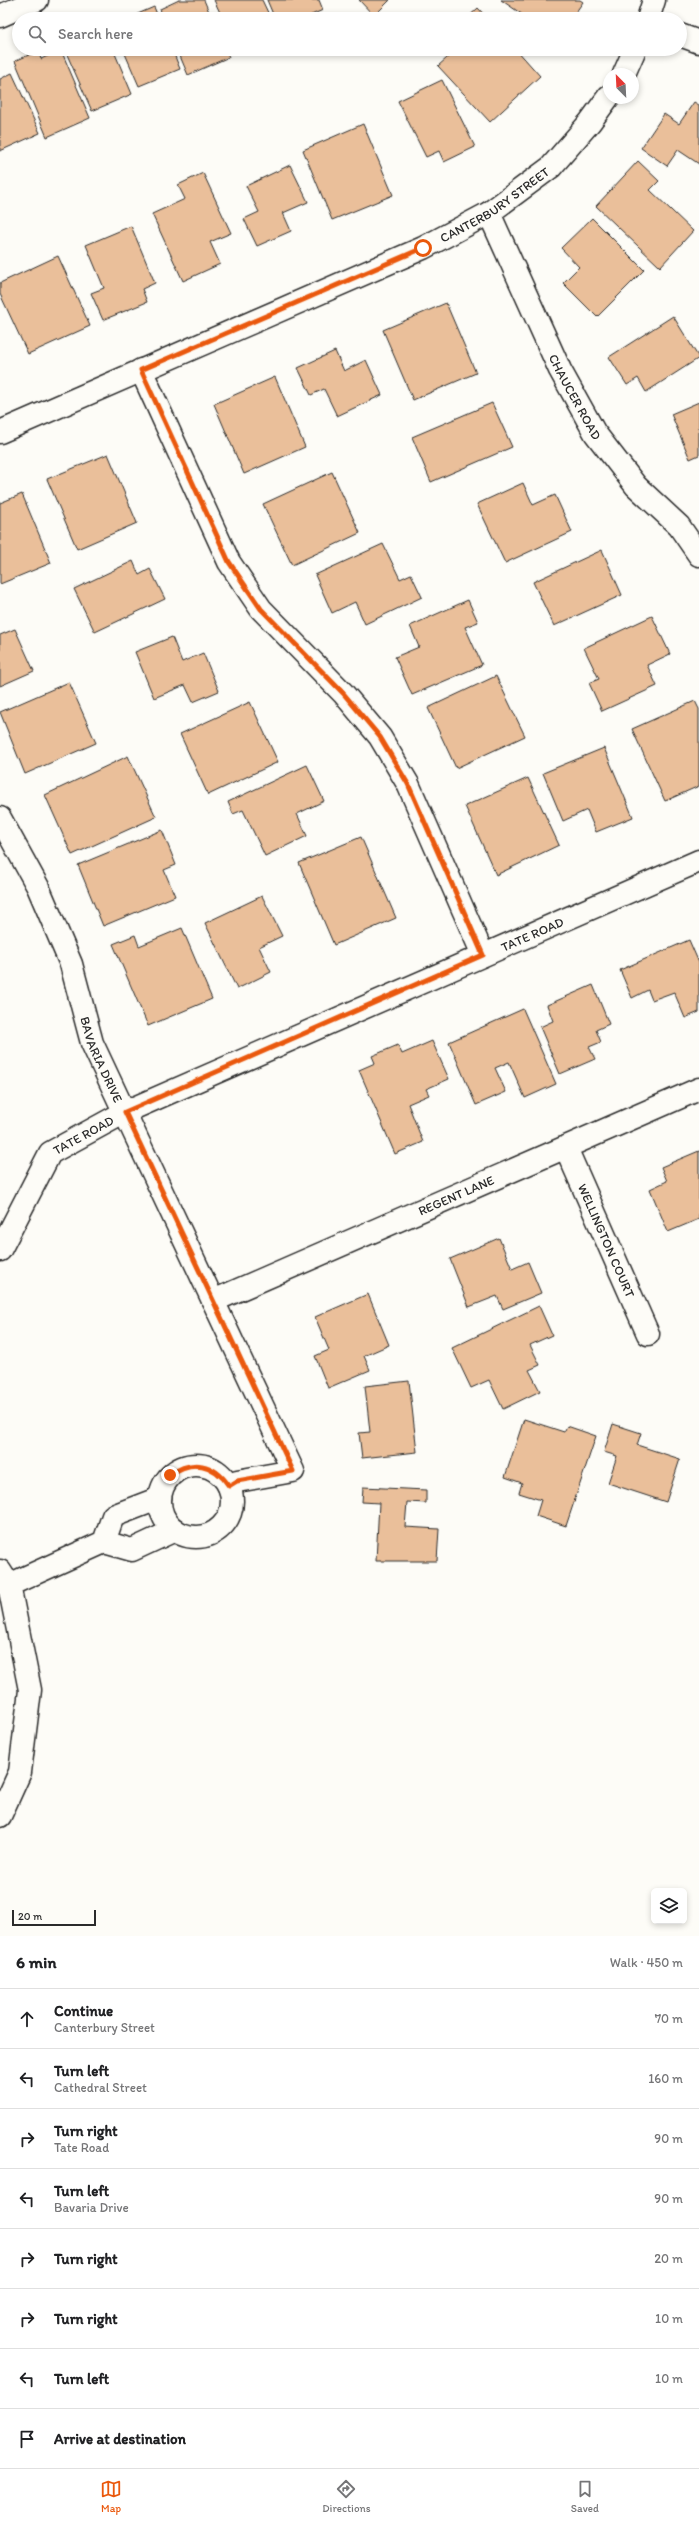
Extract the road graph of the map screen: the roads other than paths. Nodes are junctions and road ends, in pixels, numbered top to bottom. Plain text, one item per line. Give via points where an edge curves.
1 (37, 0) edge
2 (654, 0) edge
3 (650, 12) edge
4 (0, 16) edge
5 (687, 38) edge
6 (699, 42) edge
7 (632, 56) edge
8 (627, 68) edge
9 (603, 104) edge
10 (489, 213) junction
11 (141, 370) junction
12 (0, 432) edge
13 (699, 555) edge
14 (0, 818) edge
15 (699, 860) edge
16 (483, 955) junction
17 (699, 1089) edge
18 (125, 1112) junction
19 (566, 1148) junction
20 (0, 1250) edge
21 (213, 1301) junction
22 (648, 1334) dead end
23 (229, 1486) junction
24 (160, 1498) junction
25 (175, 1530) junction
26 (104, 1542) junction
27 (4, 1578) edge
28 (0, 1816) edge

1 - 4 street
2 - 3 street
5 - 6 street
7 - 8 street
9 - 10 street, CANTERBURY STREET via 551,167
10 - 11 street, CANTERBURY STREET via 423,248
10 - 13 street, CHAUCER ROAD via 560,370 595,433 636,486 679,526
11 - 12 street, CANTERBURY STREET
11 - 16 street via 229,562 261,609 343,693 380,737 408,784
14 - 18 street, BAVARIA DRIVE via 38,887 71,964 92,1043
15 - 16 street, TATE ROAD
16 - 18 street, TATE ROAD
17 - 19 street, REGENT LANE
18 - 20 street, TATE ROAD via 50,1153
18 - 21 street, BAVARIA DRIVE
19 - 21 street, REGENT LANE
19 - 22 street, WELLINGTON COURT
21 - 23 street, BAVARIA DRIVE via 293,1471 237,1481
23 - 24 street via 223,1476 214,1469 190,1465 170,1475 163,1486
23 - 25 street via 232,1497 231,1509 227,1520 220,1528 198,1537 186,1536
24 - 25 street via 161,1510 166,1521
24 - 26 street via 113,1516
25 - 26 street via 132,1550
26 - 27 street
27 - 28 street via 30,1690 20,1772

